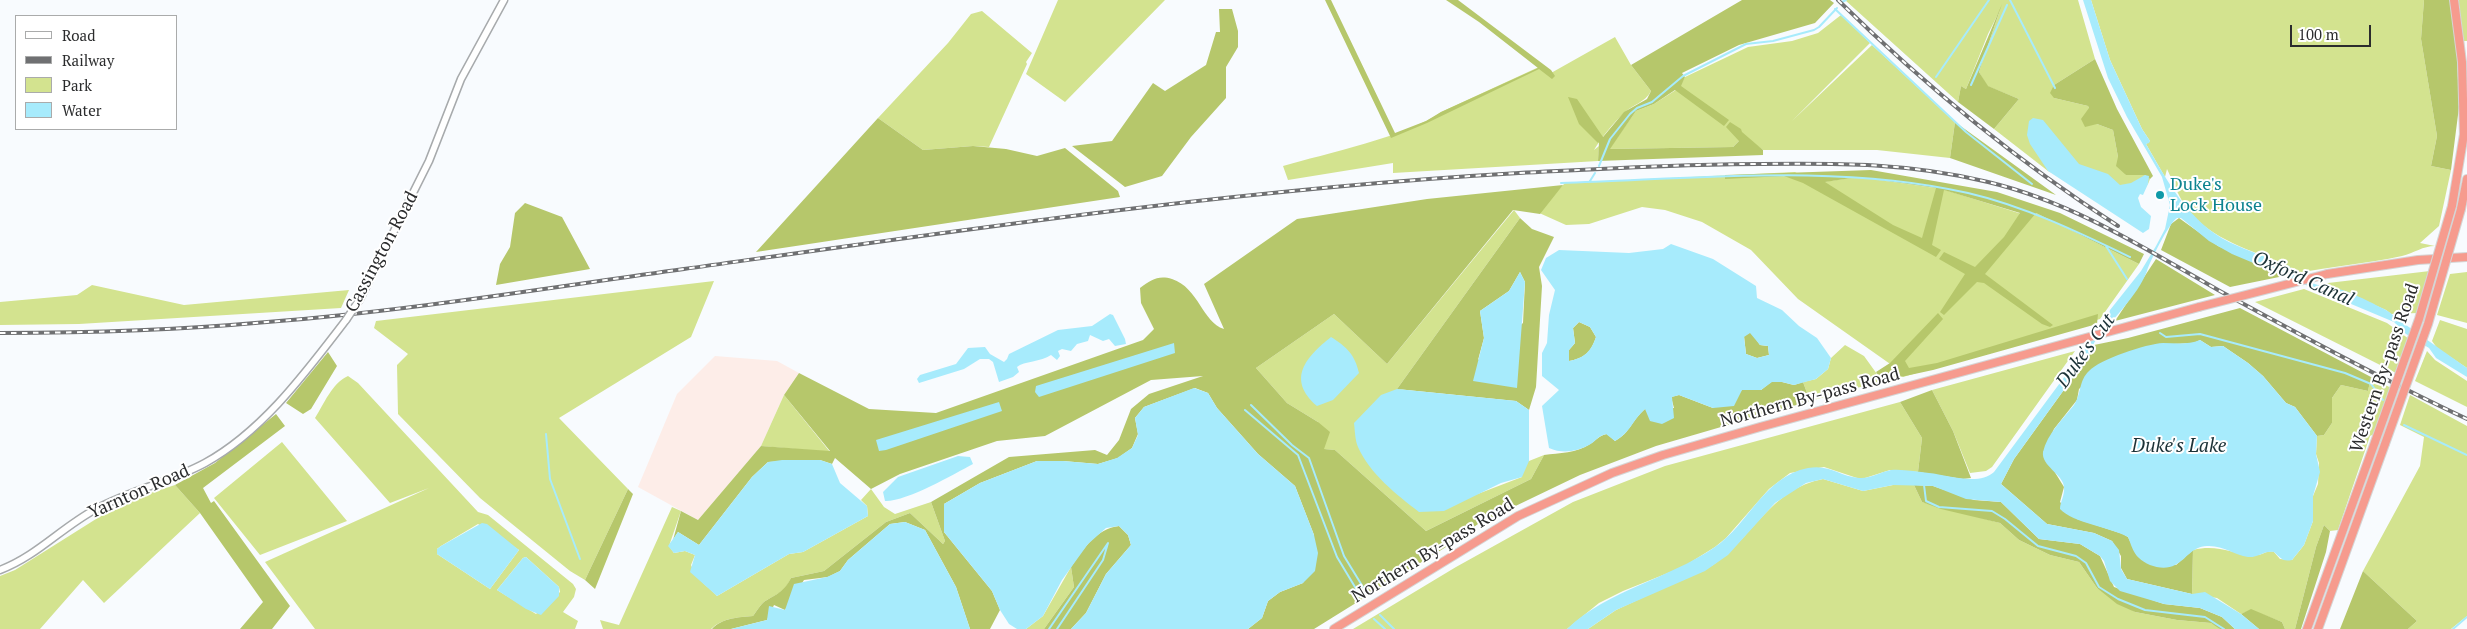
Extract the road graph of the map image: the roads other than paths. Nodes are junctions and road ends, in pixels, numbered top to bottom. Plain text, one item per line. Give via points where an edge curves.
1 (504, 0) edge
2 (2454, 0) edge
3 (2467, 111) edge
4 (2464, 137) junction
5 (2467, 179) edge
6 (2467, 257) edge
7 (204, 464) joint
8 (0, 570) edge
9 (1334, 629) edge
10 (2307, 629) edge
11 (2318, 629) edge

1 - 7 street, Cassington Road, bridge via 462,80 429,161 360,299 306,372 272,409 235,443
2 - 4 highway via 2462,62
3 - 4 highway, Western By-pass Road
4 - 10 highway, Western By-pass Road, bridge via 2452,206 2419,319
5 - 11 highway, Western By-pass Road, bridge via 2462,209 2428,324
6 - 9 highway, Northern By-pass Road, bridge via 2418,260 2327,274 1663,455 1612,473 1518,516
7 - 8 street, Yarnton Road via 94,510 32,555

